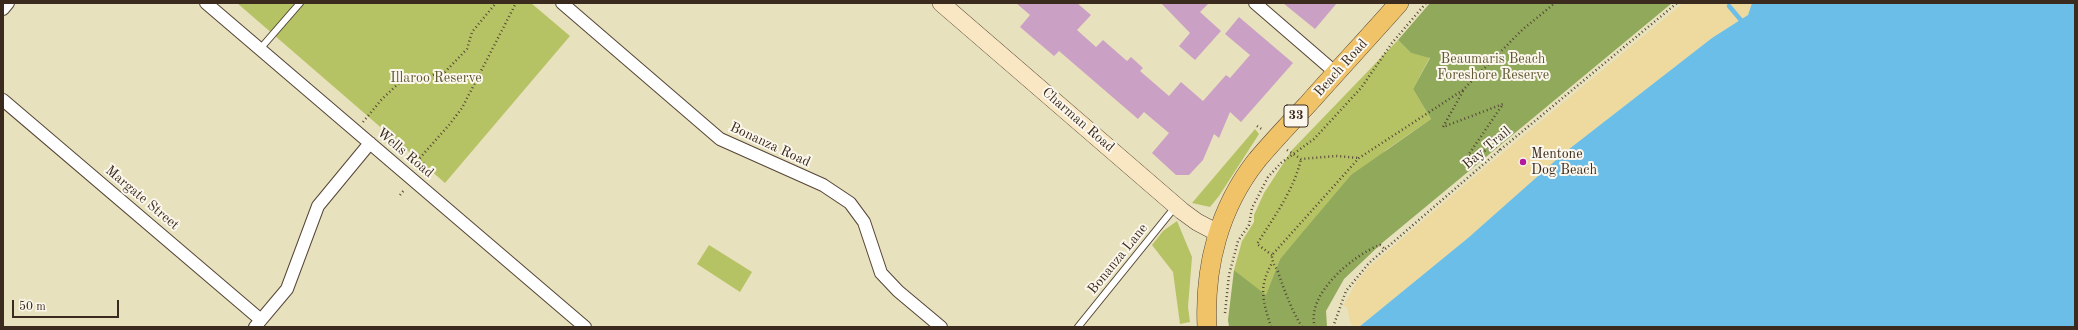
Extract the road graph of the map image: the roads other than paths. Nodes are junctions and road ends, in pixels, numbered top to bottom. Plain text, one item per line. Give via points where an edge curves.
1 (8, 3) edge
2 (206, 3) edge
3 (300, 3) edge
4 (562, 3) edge
5 (941, 3) edge
6 (1255, 3) edge
7 (1399, 3) edge
8 (3, 9) edge
9 (260, 49) junction
10 (1336, 73) junction
11 (3, 100) edge
12 (370, 144) junction
13 (1176, 205) junction
14 (1218, 233) junction
15 (258, 323) edge
16 (584, 327) edge
17 (941, 327) edge
18 (1078, 327) edge
19 (1207, 327) edge

1 - 8 street
2 - 9 street, Wells Road
3 - 9 lane
4 - 17 street, Bonanza Road via 720,139 823,185 850,203 864,222 881,273 898,292
5 - 13 main road, Charman Road
6 - 10 street
7 - 10 main road, Beach Road / 33
9 - 12 street, Wells Road
10 - 14 main road, Beach Road / 33 via 1250,170 1235,193
11 - 15 street, Margate Street
12 - 15 street via 318,206 287,289
12 - 16 street, Wells Road
13 - 14 main road, Charman Road via 1194,221
13 - 18 lane, Bonanza Lane
14 - 19 main road, Beach Road / 33 via 1208,278

